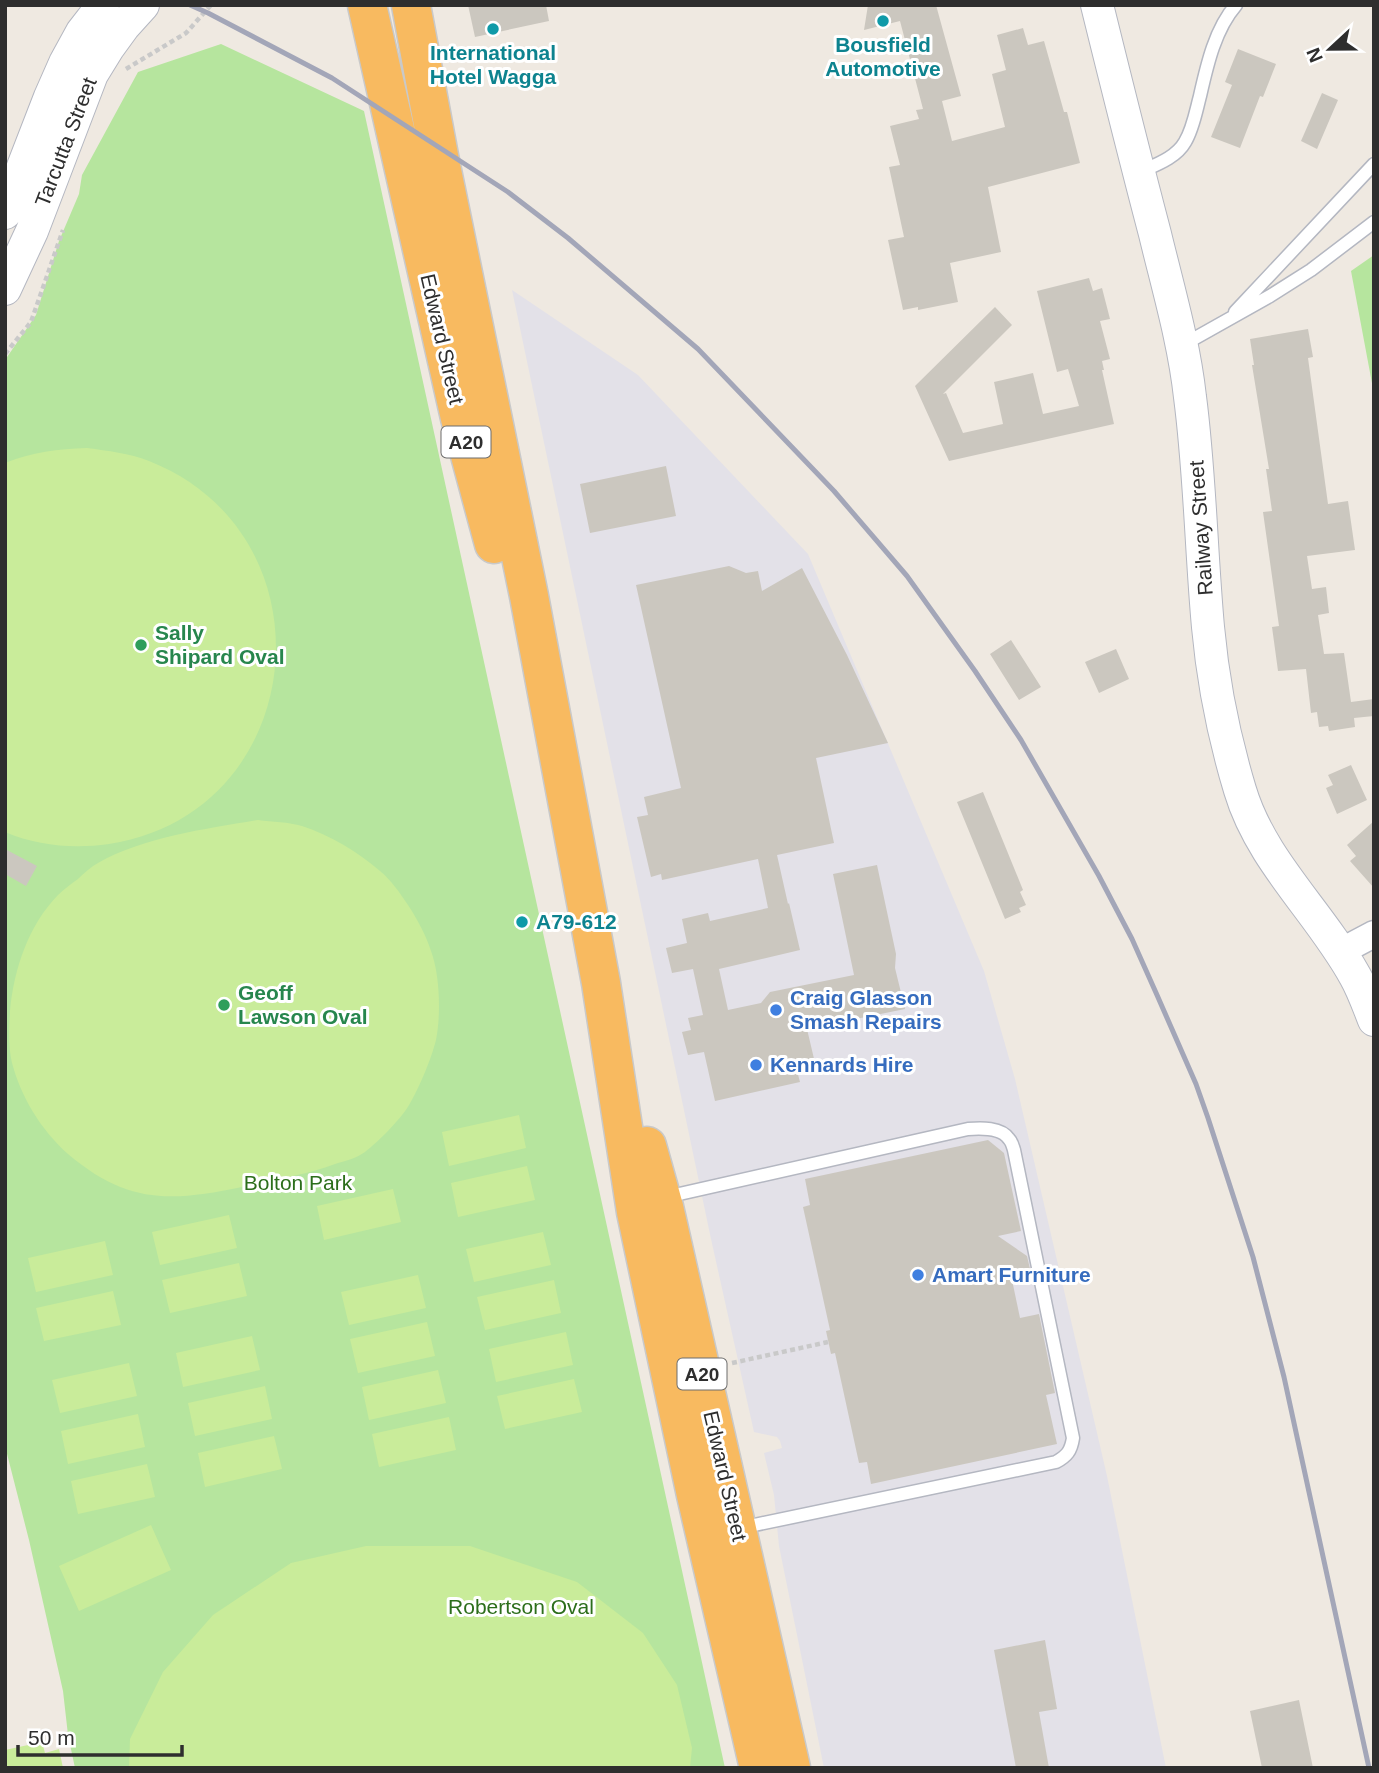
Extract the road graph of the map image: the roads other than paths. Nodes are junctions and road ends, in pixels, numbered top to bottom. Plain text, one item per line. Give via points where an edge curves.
1 (103, 5) edge
2 (142, 5) edge
3 (367, 5) edge
4 (411, 5) edge
5 (1097, 5) edge
6 (1236, 5) edge
7 (1374, 164) edge
8 (1139, 173) junction
9 (5, 213) edge
10 (1374, 222) edge
11 (5, 289) edge
12 (1226, 321) junction
13 (1181, 346) junction
14 (581, 874) junction
15 (1374, 934) edge
16 (1340, 952) junction
17 (601, 983) junction
18 (1374, 1020) edge
19 (662, 1198) junction
20 (721, 1532) junction
21 (759, 1768) edge
22 (791, 1768) edge

1 - 9 street, Tarcutta Street via 65,63
2 - 11 street, Tarcutta Street via 92,74
3 - 14 highway, Edward Street / A20 via 460,418
4 - 14 highway, Edward Street / A20
5 - 8 street, Railway Street
6 - 8 lane via 1216,38 1185,143 1171,157
7 - 12 lane
8 - 13 street, Railway Street
10 - 12 lane via 1311,270
12 - 13 lane
13 - 16 street, Railway Street via 1196,448 1208,628 1227,747 1260,837
14 - 17 highway, Edward Street / A20
15 - 16 street
16 - 18 street, Railway Street
17 - 19 highway, Edward Street / A20
17 - 20 highway, Edward Street / A20 via 636,1212
19 - 20 highway, Edward Street / A20
19 - 20 lane via 968,1129 986,1128 1009,1137 1073,1438 1072,1450 1056,1462
20 - 21 highway, Edward Street / A20
20 - 22 highway, Edward Street / A20

